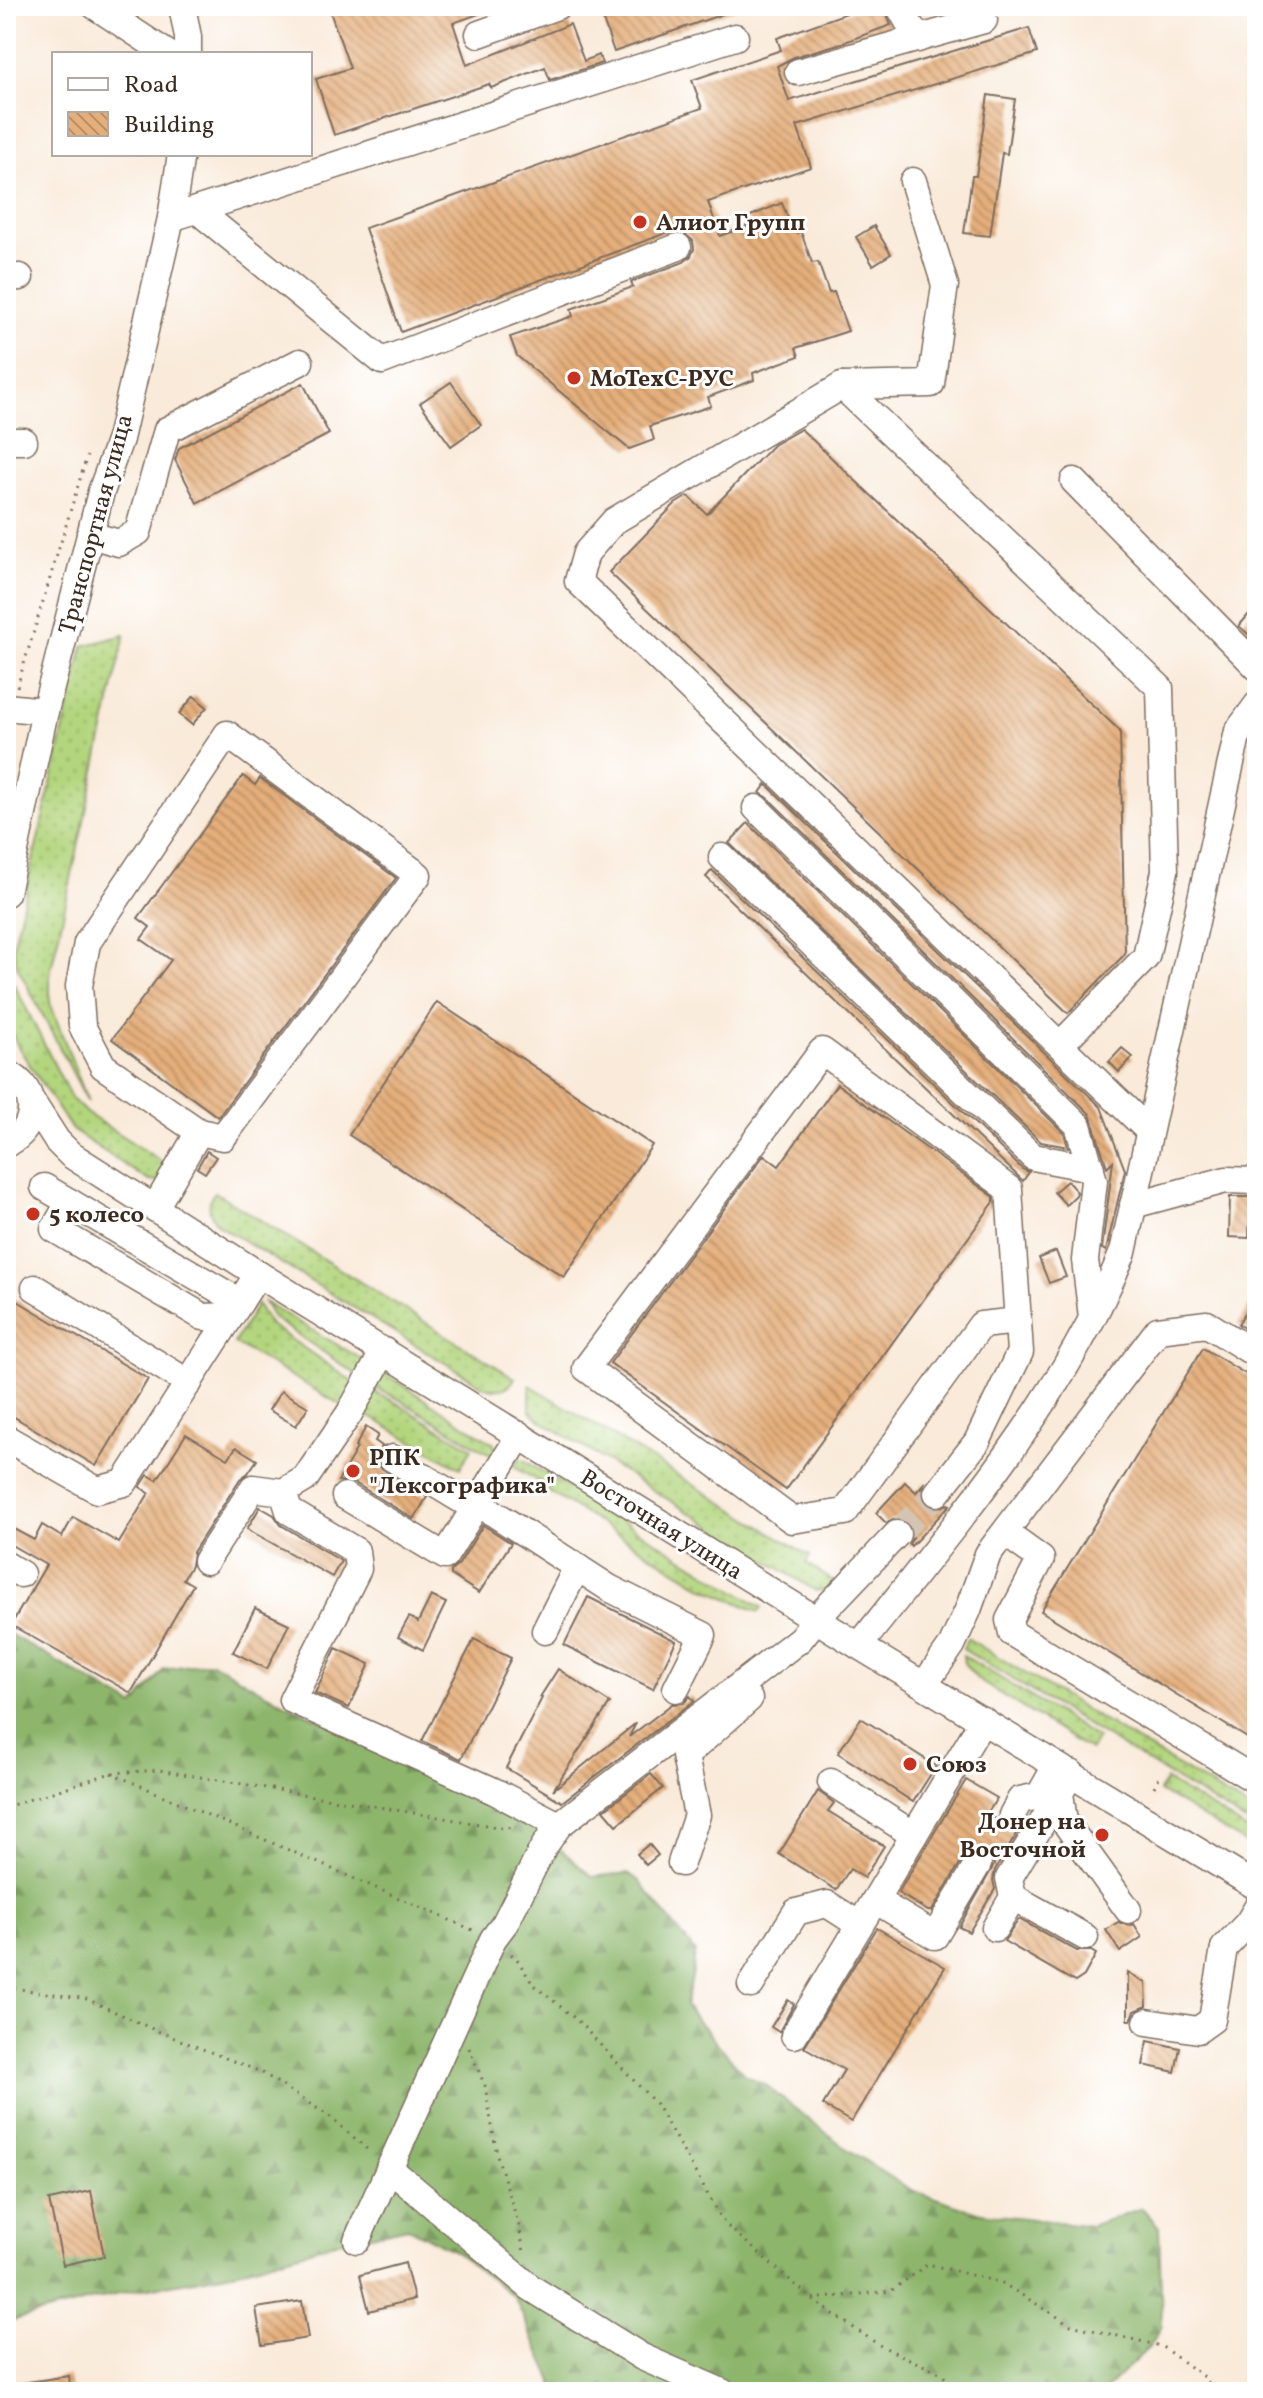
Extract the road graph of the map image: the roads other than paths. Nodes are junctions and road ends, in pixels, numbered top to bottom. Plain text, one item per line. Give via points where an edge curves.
1 (95, 6) edge
2 (182, 6) edge
3 (557, 6) edge
4 (899, 6) edge
5 (981, 6) edge
6 (479, 34) dead end
7 (735, 37) dead end
8 (918, 39) junction
9 (165, 52) edge
10 (188, 52) edge
11 (798, 72) dead end
12 (181, 156) edge
13 (913, 181) dead end
14 (197, 210) junction
15 (171, 218) junction
16 (678, 247) dead end
17 (300, 362) dead end
18 (842, 386) junction
19 (1074, 481) dead end
20 (90, 535) junction
21 (1257, 667) edge
22 (1257, 705) edge
23 (9, 706) edge
24 (45, 711) junction
25 (756, 808) dead end
26 (722, 857) dead end
27 (6, 893) edge
28 (1060, 1045) junction
29 (7, 1072) edge
30 (32, 1102) junction
31 (1149, 1131) junction
32 (199, 1132) junction
33 (8, 1144) edge
34 (71, 1155) junction
35 (1091, 1168) junction
36 (1257, 1181) edge
37 (44, 1187) dead end
38 (1133, 1205) junction
39 (155, 1208) junction
40 (258, 1274) junction
41 (35, 1288) dead end
42 (236, 1309) junction
43 (1092, 1317) junction
44 (1018, 1321) junction
45 (384, 1351) junction
46 (1257, 1355) edge
47 (189, 1383) junction
48 (520, 1435) junction
49 (6, 1438) edge
50 (392, 1458) dead end
51 (283, 1492) junction
52 (937, 1493) tunnel mouth
53 (345, 1496) dead end
54 (476, 1506) junction
55 (1005, 1533) junction
56 (897, 1534) tunnel mouth
57 (206, 1561) dead end
58 (577, 1567) junction
59 (816, 1619) junction
60 (545, 1631) dead end
61 (859, 1646) junction
62 (771, 1662) junction
63 (924, 1685) junction
64 (676, 1689) dead end
65 (983, 1720) junction
66 (1062, 1777) junction
67 (1257, 1781) edge
68 (831, 1782) dead end
69 (1012, 1815) dead end
70 (559, 1825) junction
71 (914, 1835) junction
72 (681, 1863) dead end
73 (978, 1864) dead end
74 (1257, 1887) edge
75 (1013, 1897) junction
76 (875, 1900) junction
77 (1257, 1908) edge
78 (1128, 1910) dead end
79 (860, 1925) junction
80 (995, 1928) dead end
81 (1085, 1937) dead end
82 (751, 1985) dead end
83 (1147, 2022) dead end
84 (794, 2035) dead end
85 (389, 2168) junction
86 (357, 2240) dead end
87 (722, 2392) edge

1 - 9 street
2 - 10 street
3 - 6 street
4 - 8 street
5 - 8 street via 984,20
7 - 14 street
8 - 11 street
12 - 15 street, Транспортная улица
13 - 18 street via 945,285 931,384
14 - 15 street
14 - 16 street via 382,361
15 - 20 street, Транспортная улица via 120,439
17 - 20 street via 167,430 138,532 119,543
18 - 28 street via 1160,688 1165,871 1146,957
18 - 28 street via 614,521 586,553 578,581
19 - 21 street
20 - 24 street, Транспортная улица
22 - 31 street via 1238,731
23 - 24 street
24 - 27 street, Транспортная улица
25 - 35 street via 1078,1125
26 - 35 street via 1033,1157
28 - 31 street
29 - 30 street, Восточная улица via 20,1080
30 - 33 street via 28,1126
30 - 34 street, Восточная улица
31 - 38 street
32 - 32 street via 223,1137 418,875 227,734 87,943 79,986 82,1026 103,1066
32 - 39 street
33 - 34 street, Восточная улица
34 - 39 street, Восточная улица
35 - 43 street via 1085,1260
36 - 38 street via 1226,1180
37 - 42 street via 70,1202 54,1229 203,1317
38 - 43 street via 1123,1252
39 - 40 street, Восточная улица
40 - 42 street
40 - 45 street, Восточная улица
41 - 47 street
42 - 47 street
43 - 61 street via 1059,1381 960,1519
44 - 44 street via 981,1325 845,1512 792,1520 586,1368 822,1051 1009,1189
44 - 52 street via 1020,1352 1014,1365 977,1442
45 - 48 street, Восточная улица
45 - 51 street via 305,1479
46 - 55 street via 1207,1324 1158,1330
47 - 49 street via 124,1483 97,1490
48 - 54 street
48 - 59 street, Восточная улица
50 - 54 street
51 - 57 street via 253,1488
51 - 70 street via 289,1511 356,1551 358,1569 292,1700
53 - 54 street via 445,1556
54 - 58 street
55 - 63 street via 988,1554 952,1645
55 - 67 street via 1041,1559 1009,1620 1012,1633
56 - 59 street
58 - 60 street
58 - 64 street via 703,1635
59 - 61 street, Восточная улица
59 - 62 street
61 - 63 street, Восточная улица
62 - 70 street
62 - 72 street via 766,1679 748,1700 685,1756 697,1815
63 - 65 street, Восточная улица
65 - 66 street, Восточная улица
65 - 71 street
66 - 69 street via 1039,1796 1020,1800
66 - 74 street, Восточная улица
66 - 75 street via 1009,1878
66 - 78 street via 1064,1821
68 - 71 street
70 - 85 street via 493,1939
71 - 76 street
73 - 76 street via 935,1936
75 - 80 street
75 - 81 street
76 - 79 street
77 - 83 street via 1224,1948 1212,2020 1198,2030
79 - 82 street via 827,1904 796,1912
79 - 84 street
85 - 86 street
85 - 87 street via 531,2288 642,2357

